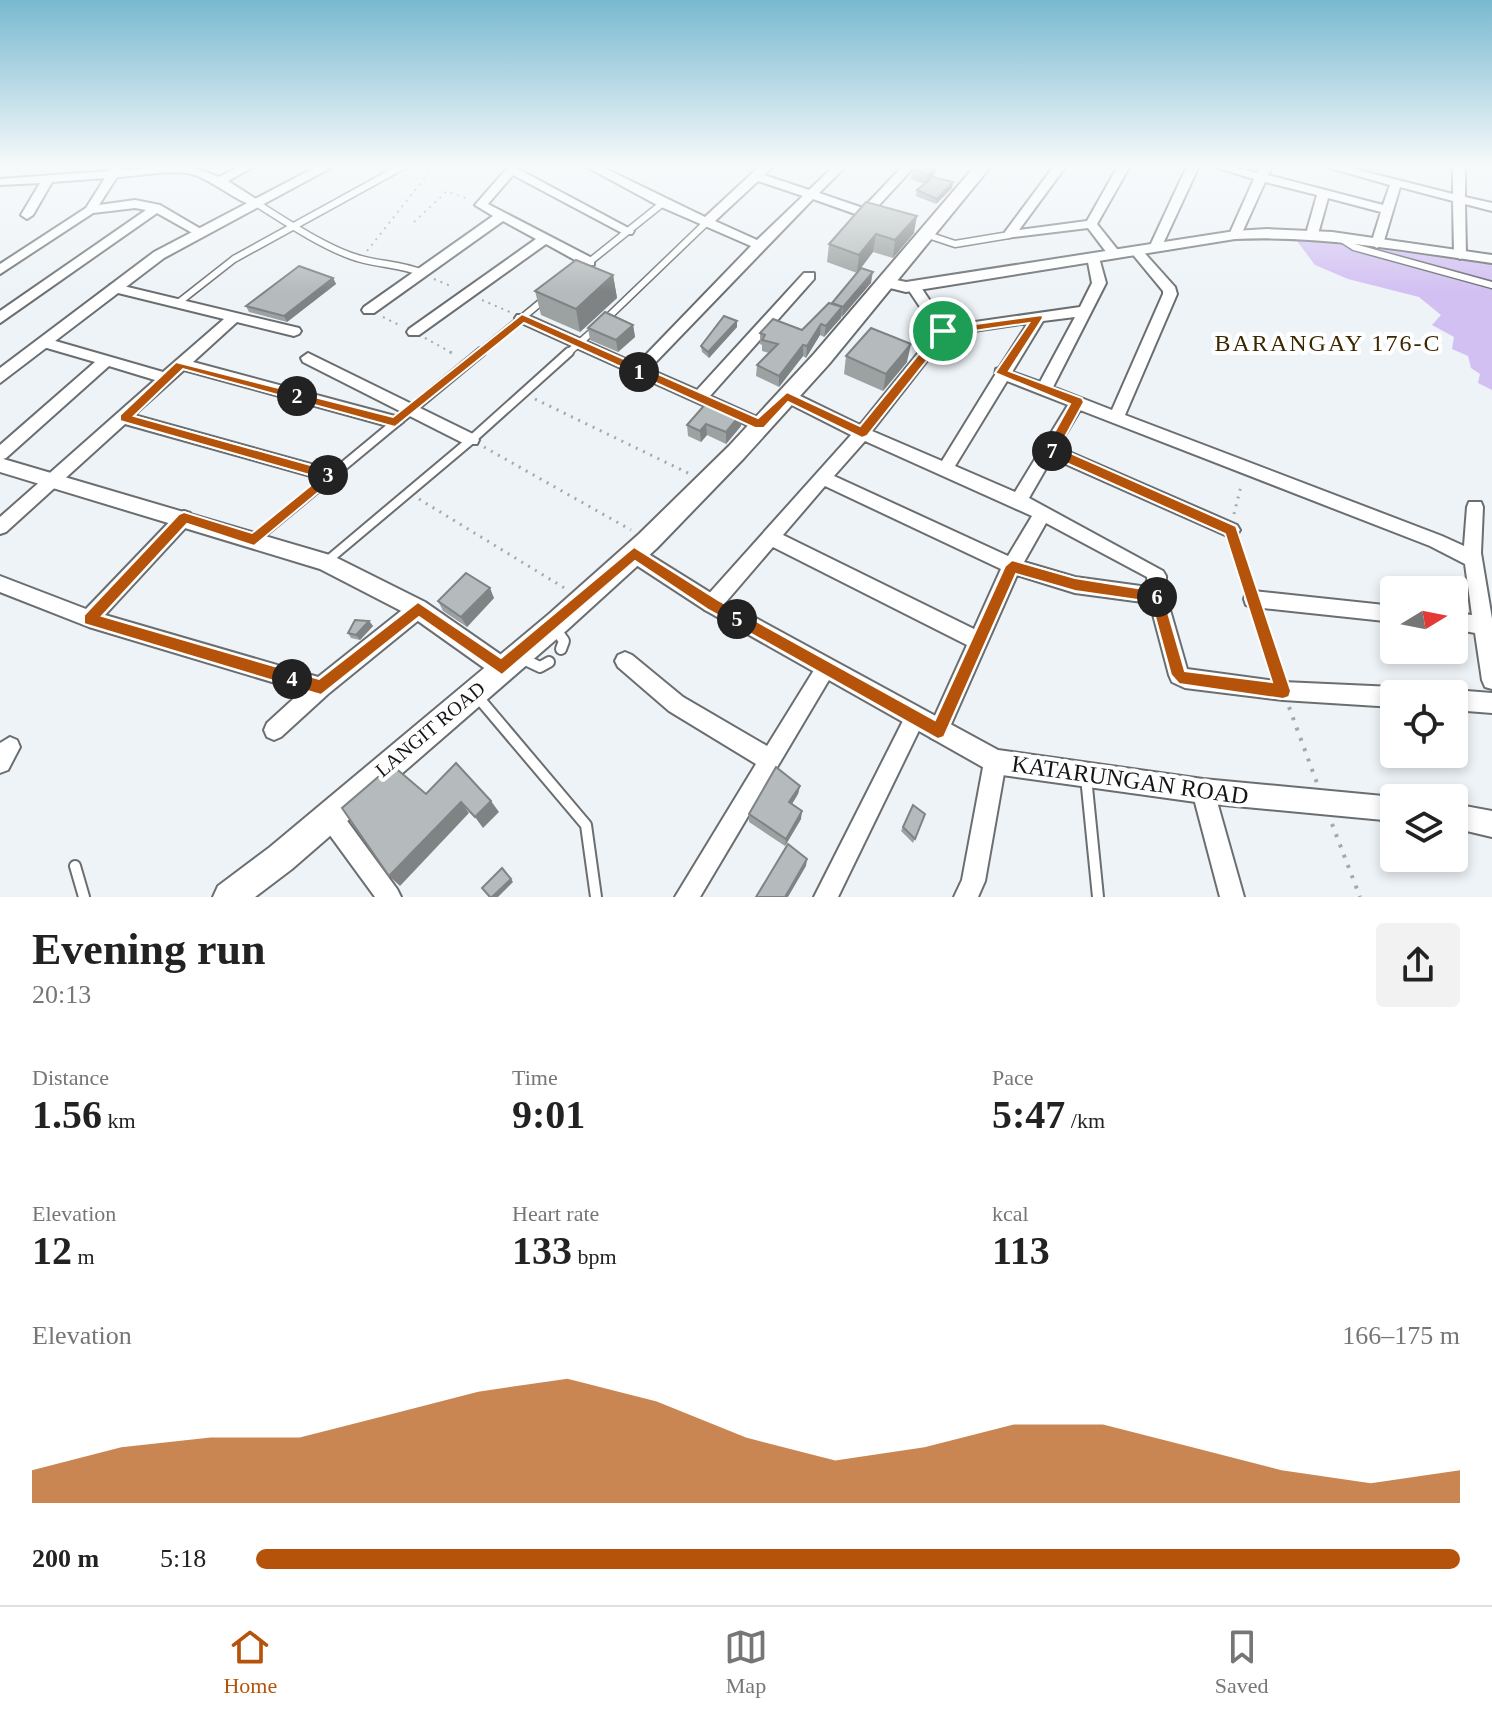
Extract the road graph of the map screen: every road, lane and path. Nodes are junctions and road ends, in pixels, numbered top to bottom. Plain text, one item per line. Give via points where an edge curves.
1 (31, 208) edge
2 (106, 208) edge
3 (156, 208) joint
4 (247, 208) edge
5 (264, 208) edge
6 (329, 208) edge
7 (401, 208) edge
8 (429, 208) edge
9 (486, 208) edge
10 (586, 208) edge
11 (657, 208) edge
12 (674, 208) edge
13 (722, 208) edge
14 (799, 208) edge
15 (849, 208) edge
16 (870, 208) edge
17 (946, 208) edge
18 (1029, 208) edge
19 (1100, 208) edge
20 (1174, 208) edge
21 (1247, 208) edge
22 (1319, 208) edge
23 (1378, 208) edge
24 (1460, 208) edge
25 (90, 210) joint
26 (1387, 210) joint
27 (865, 213) junction
28 (27, 215) dead end
29 (502, 216) junction
30 (878, 217) edge
31 (414, 222) dead end
32 (707, 222) junction
33 (1091, 224) junction
34 (295, 227) junction
35 (628, 231) junction
36 (925, 231) junction
37 (200, 232) junction
38 (1312, 234) junction
39 (1009, 235) junction
40 (1235, 235) junction
41 (1340, 238) junction
42 (545, 239) junction
43 (1377, 244) junction
44 (759, 245) junction
45 (1155, 248) junction
46 (1136, 251) junction
47 (1115, 254) junction
48 (1460, 255) junction
49 (1093, 257) junction
50 (360, 259) junction
51 (1492, 259) edge
52 (589, 262) junction
53 (0, 270) edge
54 (578, 271) edge
55 (422, 273) junction
56 (809, 276) dead end
57 (887, 283) junction
58 (1492, 285) edge
59 (913, 286) junction
60 (115, 288) junction
61 (556, 290) edge
62 (178, 303) junction
63 (369, 310) dead end
64 (1083, 311) junction
65 (235, 316) junction
66 (0, 318) edge
67 (522, 318) junction
68 (1038, 318) junction
69 (294, 331) dead end
70 (943, 331) junction
71 (414, 332) dead end
72 (45, 343) junction
73 (579, 344) junction
74 (308, 358) dead end
75 (106, 361) junction
76 (181, 364) junction
77 (638, 371) junction
78 (1001, 373) junction
79 (0, 377) edge
80 (167, 378) junction
81 (1044, 390) junction
82 (525, 393) junction
83 (787, 396) junction
84 (699, 398) junction
85 (1077, 402) junction
86 (410, 409) junction
87 (1117, 416) junction
88 (124, 418) junction
89 (395, 422) junction
90 (760, 425) junction
91 (862, 433) junction
92 (471, 440) junction
93 (1051, 451) junction
94 (0, 454) edge
95 (0, 465) edge
96 (946, 467) junction
97 (332, 476) junction
98 (824, 478) junction
99 (53, 480) junction
100 (706, 482) junction
101 (1241, 486) dead end
102 (409, 493) junction
103 (1019, 501) junction
104 (1475, 507) dead end
105 (1042, 514) junction
106 (184, 518) junction
107 (0, 527) edge
108 (1231, 530) junction
109 (772, 538) junction
110 (254, 540) junction
111 (641, 546) junction
112 (1479, 557) edge
113 (326, 562) junction
114 (1012, 566) junction
115 (0, 584) edge
116 (1157, 596) junction
117 (582, 599) junction
118 (1253, 599) junction
119 (712, 604) junction
120 (418, 609) junction
121 (1380, 613) edge
122 (89, 619) junction
123 (1468, 623) edge
124 (552, 625) junction
125 (1488, 626) edge
126 (978, 641) junction
127 (561, 649) dead end
128 (625, 661) dead end
129 (509, 662) junction
130 (549, 662) dead end
131 (826, 668) junction
132 (1492, 680) edge
133 (321, 687) junction
134 (1283, 691) junction
135 (474, 693) junction
136 (1380, 696) edge
137 (1468, 701) edge
138 (1492, 703) edge
139 (915, 718) junction
140 (274, 730) dead end
141 (938, 731) junction
142 (770, 760) junction
143 (995, 762) junction
144 (1086, 776) junction
145 (1203, 791) junction
146 (1324, 804) junction
147 (1380, 808) edge
148 (329, 815) junction
149 (1468, 819) edge
150 (1492, 824) edge
151 (75, 866) dead end
152 (84, 897) edge
153 (229, 897) edge
154 (389, 897) edge
155 (596, 897) edge
156 (687, 897) edge
157 (826, 897) edge
158 (966, 897) edge
159 (1098, 897) edge
160 (1232, 897) edge
161 (1360, 897) edge

1 - 28 street
2 - 25 street
3 - 37 street
3 - 66 street
4 - 37 street
5 - 34 lane
6 - 34 lane
7 - 50 path
8 - 31 path
9 - 29 street
10 - 35 street
11 - 35 lane
12 - 32 street
13 - 32 street
14 - 44 street
15 - 27 street
16 - 27 street
17 - 36 main road, LANGIT ROAD
18 - 39 street
19 - 33 street
20 - 45 street
21 - 40 street
22 - 38 street
23 - 26 street
24 - 48 street
25 - 53 street
26 - 43 street
27 - 30 lane
29 - 42 street
29 - 55 street
32 - 44 street
32 - 73 lane
33 - 39 street
33 - 47 street
34 - 50 lane
34 - 62 lane via 221,267
35 - 52 lane
36 - 39 lane via 955,244
36 - 57 main road, LANGIT ROAD
37 - 60 street
38 - 40 street
38 - 41 street
40 - 45 street
41 - 43 street
41 - 58 lane via 1354,247
42 - 52 street
42 - 71 street
43 - 48 street
44 - 77 street
45 - 46 street
46 - 47 street
46 - 87 street via 1170,294
47 - 49 street
48 - 51 street
49 - 59 street
49 - 64 street via 1099,283
50 - 55 lane via 401,264
52 - 54 lane
55 - 63 street
56 - 84 street
57 - 59 street
57 - 83 main road, LANGIT ROAD
59 - 70 street
60 - 62 street
60 - 72 street
61 - 67 lane
62 - 65 street
64 - 68 street
64 - 81 street
65 - 69 street
65 - 76 street
67 - 73 street
67 - 86 lane
68 - 70 street
68 - 78 street
70 - 91 street
72 - 75 street
72 - 79 street
73 - 77 street
73 - 82 lane
74 - 86 street
75 - 80 street
75 - 94 street
76 - 80 street
76 - 89 street
77 - 84 street
78 - 81 street
78 - 96 street
80 - 88 street
81 - 85 street
82 - 92 lane
82 - 100 path
83 - 90 main road, LANGIT ROAD
83 - 91 street
84 - 90 street
85 - 87 street
85 - 93 street
86 - 89 lane
86 - 92 street
87 - 112 street
88 - 97 street
88 - 99 street
89 - 97 lane
90 - 100 main road, LANGIT ROAD
91 - 96 street
91 - 98 street
92 - 102 lane
92 - 111 path
93 - 103 street
93 - 108 street
95 - 99 street
96 - 103 street
97 - 110 lane
98 - 109 street
98 - 114 street
99 - 106 street
99 - 107 street
100 - 111 main road, LANGIT ROAD
101 - 108 path
102 - 113 lane
102 - 117 path
103 - 105 street
104 - 112 street
105 - 114 street
105 - 116 street via 1153,572
106 - 110 street
106 - 122 street
108 - 118 path
109 - 119 street
109 - 126 street
110 - 113 street
111 - 117 main road, LANGIT ROAD
111 - 119 street, KATARUNGAN ROAD
112 - 125 street
113 - 120 street
114 - 116 street via 1075,585
114 - 126 street
115 - 122 street
116 - 134 street via 1179,675
117 - 124 main road, LANGIT ROAD
118 - 121 street
118 - 134 path
119 - 131 street, KATARUNGAN ROAD
120 - 129 street
120 - 133 street
122 - 133 street
123 - 125 street
124 - 127 lane via 564,641
124 - 129 main road, LANGIT ROAD
125 - 132 street
126 - 141 street
128 - 142 street via 676,704
129 - 130 lane via 540,667
129 - 135 main road, LANGIT ROAD
131 - 139 street, KATARUNGAN ROAD
131 - 142 street
133 - 140 street
134 - 136 street
134 - 146 path
135 - 148 main road, LANGIT ROAD
135 - 155 lane via 586,825
137 - 138 street
139 - 141 street, KATARUNGAN ROAD
139 - 157 street
141 - 143 street, KATARUNGAN ROAD
142 - 156 street
143 - 144 street, KATARUNGAN ROAD
143 - 158 street
144 - 145 street, KATARUNGAN ROAD
144 - 159 lane
145 - 146 street, KATARUNGAN ROAD
145 - 160 street
146 - 147 street, KATARUNGAN ROAD
146 - 161 path
148 - 153 main road, LANGIT ROAD
148 - 154 street
149 - 150 street
151 - 152 lane

